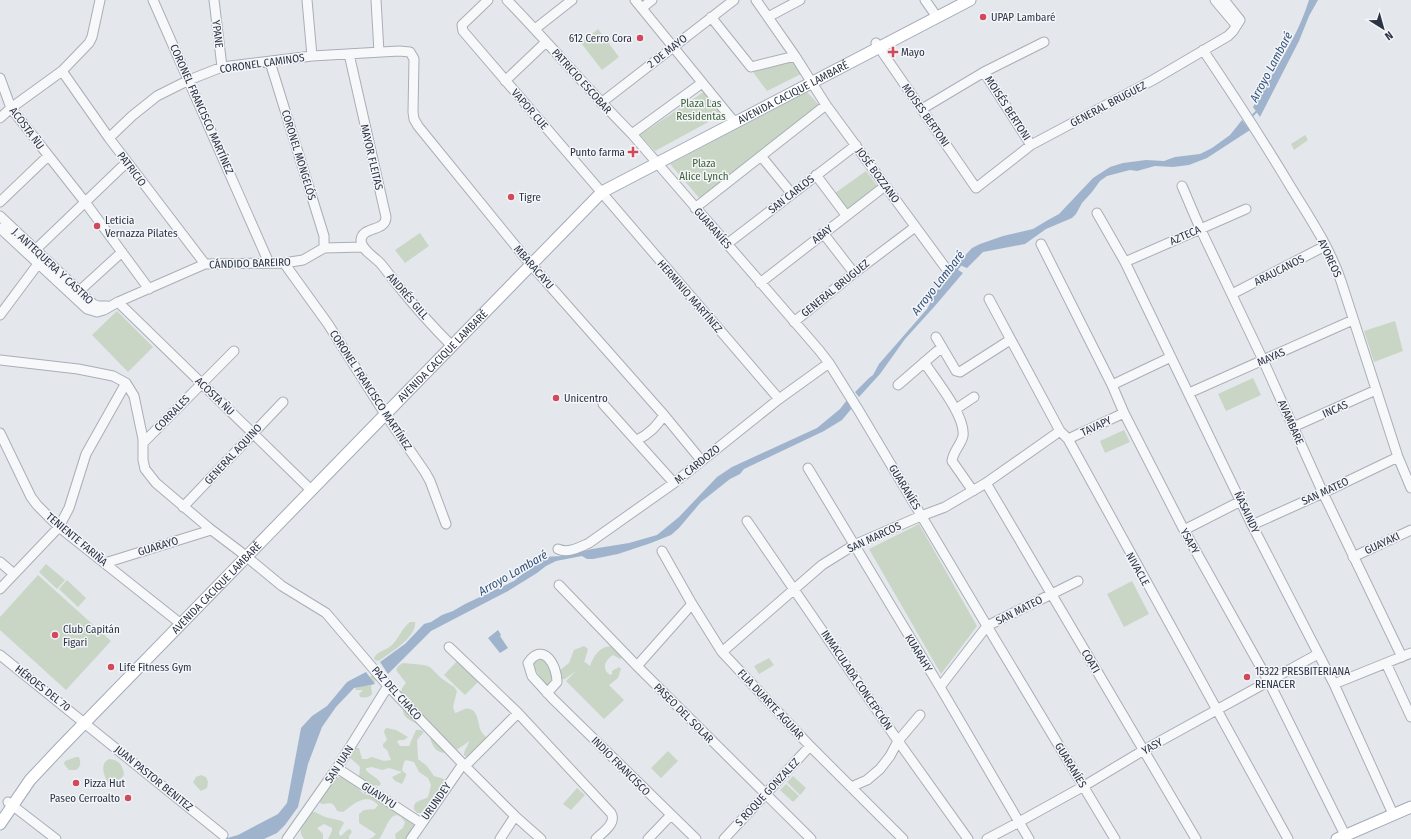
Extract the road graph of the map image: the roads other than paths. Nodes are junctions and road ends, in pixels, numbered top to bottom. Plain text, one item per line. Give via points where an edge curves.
1 (100, 0) edge
2 (153, 0) edge
3 (214, 0) edge
4 (307, 0) edge
5 (376, 0) edge
6 (488, 0) edge
7 (507, 0) edge
8 (572, 0) edge
9 (635, 0) edge
10 (652, 0) edge
11 (734, 0) edge
12 (756, 0) edge
13 (800, 0) edge
14 (926, 0) edge
15 (957, 0) edge
16 (970, 0) edge
17 (1215, 0) edge
18 (1224, 0) edge
19 (642, 8) junction
20 (936, 15) junction
21 (712, 17) junction
22 (768, 17) junction
23 (1239, 23) junction
24 (535, 29) junction
25 (546, 42) junction
26 (1044, 42) dead end
27 (877, 45) junction
28 (673, 46) junction
29 (1203, 50) junction
30 (379, 52) junction
31 (349, 54) junction
32 (412, 54) joint
33 (312, 56) junction
34 (795, 56) junction
35 (270, 62) junction
36 (222, 67) junction
37 (62, 71) junction
38 (984, 72) junction
39 (0, 78) edge
40 (189, 80) junction
41 (810, 80) junction
42 (505, 81) junction
43 (702, 83) junction
44 (601, 103) junction
45 (826, 105) junction
46 (11, 108) junction
47 (922, 108) junction
48 (0, 118) edge
49 (733, 120) junction
50 (632, 134) junction
51 (109, 138) junction
52 (856, 145) junction
53 (1031, 145) junction
54 (48, 156) junction
55 (761, 156) junction
56 (654, 161) junction
57 (127, 162) junction
58 (816, 175) junction
59 (885, 186) junction
60 (1182, 186) dead end
61 (976, 188) joint
62 (600, 191) junction
63 (792, 194) junction
64 (0, 202) edge
65 (85, 202) junction
66 (695, 208) junction
67 (1246, 209) dead end
68 (1097, 213) dead end
69 (846, 215) junction
70 (0, 216) edge
71 (915, 226) junction
72 (0, 228) edge
73 (1200, 228) junction
74 (823, 233) junction
75 (727, 244) junction
76 (1041, 244) dead end
77 (1325, 246) junction
78 (363, 247) junction
79 (324, 248) junction
80 (32, 252) junction
81 (122, 252) junction
82 (529, 262) junction
83 (1125, 262) junction
84 (268, 263) junction
85 (284, 263) junction
86 (38, 264) junction
87 (205, 264) junction
88 (945, 267) dead end
89 (854, 273) junction
90 (760, 283) junction
91 (149, 289) junction
92 (76, 294) junction
93 (1232, 294) junction
94 (989, 298) dead end
95 (114, 304) junction
96 (0, 315) edge
97 (1353, 320) junction
98 (794, 322) junction
99 (936, 337) dead end
100 (1010, 340) junction
101 (450, 344) junction
102 (942, 347) junction
103 (234, 351) dead end
104 (1171, 357) junction
105 (0, 360) edge
106 (1263, 360) junction
107 (924, 362) junction
108 (829, 363) junction
109 (201, 383) junction
110 (126, 384) junction
111 (1112, 384) junction
112 (898, 385) dead end
113 (1376, 390) junction
114 (1189, 393) junction
115 (974, 397) dead end
116 (779, 399) junction
117 (283, 402) dead end
118 (603, 404) dead end
119 (956, 409) junction
120 (383, 412) junction
121 (1124, 413) junction
122 (664, 416) junction
123 (1293, 427) junction
124 (1060, 431) junction
125 (0, 433) edge
126 (253, 434) junction
127 (1068, 439) junction
128 (637, 440) junction
129 (143, 443) junction
130 (2, 448) edge
131 (1398, 457) junction
132 (701, 460) junction
133 (808, 468) dead end
134 (674, 483) junction
135 (986, 483) junction
136 (309, 488) junction
137 (1411, 488) edge
138 (973, 491) junction
139 (1323, 493) junction
140 (1241, 501) junction
141 (183, 507) junction
142 (922, 516) junction
143 (747, 521) dead end
144 (446, 524) dead end
145 (1252, 525) junction
146 (59, 527) junction
147 (211, 530) junction
148 (1184, 530) junction
149 (1411, 530) edge
150 (854, 545) junction
151 (558, 549) dead end
152 (662, 551) dead end
153 (244, 555) junction
154 (1353, 557) junction
155 (0, 562) edge
156 (105, 563) junction
157 (14, 574) junction
158 (1078, 581) dead end
159 (559, 585) dead end
160 (0, 589) edge
161 (795, 589) junction
162 (1052, 594) junction
163 (692, 604) junction
164 (178, 622) junction
165 (987, 626) junction
166 (449, 647) dead end
167 (722, 652) junction
168 (1411, 653) edge
169 (1318, 654) junction
170 (1402, 657) junction
171 (1, 659) edge
172 (1386, 663) junction
173 (637, 666) junction
174 (1269, 682) junction
175 (1334, 684) junction
176 (387, 685) junction
177 (940, 687) junction
178 (547, 693) dead end
179 (1216, 710) junction
180 (518, 713) junction
181 (920, 715) dead end
182 (1411, 717) edge
183 (83, 720) junction
184 (898, 740) junction
185 (810, 746) junction
186 (1144, 750) junction
187 (464, 765) junction
188 (337, 768) junction
189 (1084, 786) junction
190 (851, 787) junction
191 (765, 794) junction
192 (10, 803) junction
193 (1411, 807) edge
194 (0, 813) edge
195 (1393, 814) junction
196 (670, 815) junction
197 (515, 816) junction
198 (1019, 822) junction
199 (421, 823) junction
200 (0, 824) edge
201 (223, 834) dead end
202 (1341, 837) edge
203 (56, 839) edge
204 (287, 839) edge
205 (411, 839) edge
206 (500, 839) edge
207 (541, 839) edge
208 (596, 839) edge
209 (648, 839) edge
210 (696, 839) edge
211 (724, 839) edge
212 (811, 839) edge
213 (903, 839) edge
214 (968, 839) edge
215 (987, 839) edge
216 (1029, 839) edge
217 (1115, 839) edge
218 (1196, 839) edge
219 (1288, 839) edge

1 - 37 street via 92,40
2 - 40 street, CORONEL FRANCISCO MARTÍNEZ
3 - 36 street, YPANE
4 - 33 street
5 - 30 street
6 - 42 street, VAPOR CUE via 462,25 463,31
7 - 24 street, PATRICIO ESCOBAR
8 - 24 street
9 - 19 street
10 - 19 street
11 - 21 street, 2 DE MAYO
12 - 22 street, JOSÉ BOZZANO
13 - 22 street
14 - 20 street
15 - 20 main road, AVENIDA CACIQUE LAMBARÉ
16 - 20 main road, AVENIDA CACIQUE LAMBARÉ
17 - 23 street
18 - 23 street
19 - 28 street
20 - 27 main road, AVENIDA CACIQUE LAMBARÉ
21 - 28 street, 2 DE MAYO
21 - 34 street via 751,67
22 - 34 street, JOSÉ BOZZANO
23 - 29 street, GENERAL BRUGUEZ via 1228,36
24 - 25 street, PATRICIO ESCOBAR
25 - 42 street
25 - 44 street, PATRICIO ESCOBAR
26 - 38 street
27 - 41 main road, AVENIDA CACIQUE LAMBARÉ
27 - 47 street, MOISES BERTONI
28 - 43 street
28 - 44 street, 2 DE MAYO
29 - 53 street, GENERAL BRUGUEZ via 1146,84
29 - 77 street, AYOREOS via 1256,129
30 - 31 street, CORONEL CAMINOS
30 - 32 street, CORONEL CAMINOS via 407,51
31 - 33 street, CORONEL CAMINOS
31 - 78 street, MAYOR FLEITAS via 386,217 384,224 363,235
32 - 82 street, MBARACAYU via 414,119
33 - 35 street, CORONEL CAMINOS
34 - 41 street, JOSÉ BOZZANO
35 - 36 street, CORONEL CAMINOS
35 - 79 street, CORONEL MONGELÓS via 324,236
36 - 40 street, CORONEL CAMINOS
37 - 46 street
37 - 51 street, PATRICIO
38 - 47 street
38 - 53 street, MOISÉS BERTONI
39 - 46 street, ACOSTA ÑU
40 - 51 street, CORONEL CAMINOS via 149,101
40 - 84 street, CORONEL FRANCISCO MARTÍNEZ
41 - 45 street, JOSÉ BOZZANO
41 - 49 main road, AVENIDA CACIQUE LAMBARÉ
42 - 62 street, VAPOR CUE
43 - 49 street
43 - 50 street
44 - 50 street, PATRICIO ESCOBAR
45 - 52 street, JOSÉ BOZZANO
45 - 55 street
46 - 48 street
46 - 54 street, ACOSTA ÑU
47 - 61 street, MOISES BERTONI
49 - 56 main road, AVENIDA CACIQUE LAMBARÉ
50 - 56 street, PATRICIO ESCOBAR
51 - 57 street, PATRICIO
52 - 58 street, SAN CARLOS
52 - 59 street, JOSÉ BOZZANO
53 - 61 street, GENERAL BRUGUEZ
54 - 64 street
54 - 65 street, ACOSTA ÑU
55 - 63 street
55 - 66 street
56 - 62 main road, AVENIDA CACIQUE LAMBARÉ
56 - 66 street, GUARANÍES
57 - 65 street
57 - 87 street, PATRICIO
58 - 63 street, SAN CARLOS
58 - 69 street
59 - 69 street, ABAY
59 - 71 street, JOSÉ BOZZANO
60 - 73 street, AVAMBARE
62 - 82 main road, AVENIDA CACIQUE LAMBARÉ
62 - 116 street, HERMINIO MARTÍNEZ
63 - 75 street, SAN CARLOS
65 - 80 street
65 - 81 street, ACOSTA ÑU
66 - 75 street, GUARANÍES
67 - 73 street, AZTECA
68 - 83 street, ÑASAINDY
69 - 74 street, ABAY
70 - 80 street, J. ANTEQUERA Y CASTRO
71 - 88 street, JOSÉ BOZZANO
71 - 89 street, GENERAL BRUGUEZ
72 - 80 street, J. ANTEQUERA Y CASTRO
73 - 83 street, AZTECA
73 - 93 street, AVAMBARE
74 - 89 street
74 - 90 street, ABAY
75 - 90 street, GUARANÍES
76 - 111 street, YSAPY
77 - 93 street, ARAUCANOS
77 - 97 street, AYOREOS via 1337,270
78 - 79 street, CÁNDIDO BAREIRO
78 - 101 street, ANDRÉS GILL
79 - 85 street, CÁNDIDO BAREIRO via 303,260
80 - 86 street, J. ANTEQUERA Y CASTRO
80 - 92 street, J. ANTEQUERA Y CASTRO
81 - 91 street, ACOSTA ÑU
81 - 92 street
82 - 101 main road, AVENIDA CACIQUE LAMBARÉ
82 - 122 street, MBARACAYU
83 - 104 street, ÑASAINDY
84 - 85 street, CÁNDIDO BAREIRO
84 - 87 street, CÁNDIDO BAREIRO
85 - 120 street, CORONEL FRANCISCO MARTÍNEZ via 328,324
86 - 92 street, J. ANTEQUERA Y CASTRO
86 - 96 street
87 - 91 street, CÁNDIDO BAREIRO
89 - 98 street, GENERAL BRUGUEZ
90 - 98 street, GUARANÍES
91 - 95 street, CÁNDIDO BAREIRO
92 - 95 street, J. ANTEQUERA Y CASTRO via 87,309 92,311 104,310
93 - 106 street, AVAMBARE
94 - 100 street, NIVACLE
95 - 109 street, ACOSTA ÑU
97 - 106 street, MAYAS
97 - 113 street, AYOREOS
98 - 108 street, GUARANÍES
99 - 102 street
100 - 102 street via 960,372 956,370
100 - 124 street, NIVACLE
101 - 120 main road, AVENIDA CACIQUE LAMBARÉ
102 - 107 street
103 - 109 street, CORRALES
104 - 111 street
104 - 114 street, ÑASAINDY
105 - 110 street via 113,376
106 - 114 street, MAYAS
106 - 123 street, AVAMBARE
107 - 112 street
107 - 119 street
108 - 116 street, M. CARDOZO
108 - 142 street, GUARANÍES
109 - 126 street, ACOSTA ÑU
109 - 129 street, CORRALES
110 - 129 street, PAZ DEL CHACO via 134,396
110 - 146 street via 86,454 69,508
111 - 121 street, YSAPY
113 - 123 street, INCAS
113 - 131 street, AYOREOS
114 - 140 street, ÑASAINDY
115 - 119 street
116 - 132 street, M. CARDOZO
117 - 126 street, GENERAL AQUINO
118 - 128 street
119 - 138 street via 963,427 963,437 952,461
120 - 136 main road, AVENIDA CACIQUE LAMBARÉ
120 - 144 street, CORONEL FRANCISCO MARTÍNEZ via 430,481
121 - 127 street, TAVAPY
121 - 148 street, YSAPY
122 - 128 street via 646,436
122 - 132 street, MBARACAYU
123 - 139 street, AVAMBARE
124 - 127 street, NIVACLE
124 - 135 street, SAN MARCOS
125 - 130 street, TENIENTE FARIÑA
126 - 136 street, ACOSTA ÑU
126 - 141 street, GENERAL AQUINO
127 - 179 street, NIVACLE
128 - 134 street
129 - 141 street, PAZ DEL CHACO via 145,469 156,483
130 - 146 street, TENIENTE FARIÑA via 31,497
131 - 137 street, AYOREOS
131 - 139 street, SAN MATEO
132 - 134 street, M. CARDOZO
133 - 150 street, KUARAHY
134 - 151 street, M. CARDOZO via 589,543 567,551
135 - 138 street, SAN MARCOS
135 - 162 street, COATI
136 - 153 main road, AVENIDA CACIQUE LAMBARÉ
138 - 142 street, SAN MARCOS
139 - 145 street, SAN MATEO
139 - 154 street, AVAMBARE
140 - 145 street, ÑASAINDY
140 - 148 street
141 - 147 street, PAZ DEL CHACO
142 - 150 street, SAN MARCOS
142 - 165 street, GUARANÍES
143 - 161 street, INMACULADA CONCEPCIÓN
145 - 169 street, ÑASAINDY
146 - 156 street, TENIENTE FARIÑA
146 - 157 street
147 - 153 street, PAZ DEL CHACO
147 - 156 street, GUARAYO
148 - 174 street, YSAPY
149 - 154 street, GUAYAKI
150 - 161 street, SAN MARCOS via 822,565
150 - 177 street, KUARAHY
152 - 163 street, FLIA DUARTE AGUIAR
153 - 164 main road, AVENIDA CACIQUE LAMBARÉ
153 - 176 street, PAZ DEL CHACO via 282,586 326,613
154 - 170 street, AVAMBARE
155 - 157 street
156 - 164 street, TENIENTE FARIÑA
157 - 160 street
158 - 162 street, SAN MATEO
159 - 173 street, PASEO DEL SOLAR
161 - 167 street, SAN MARCOS
161 - 184 street, INMACULADA CONCEPCIÓN
162 - 165 street, SAN MATEO
162 - 186 street, COATI
163 - 167 street, FLIA DUARTE AGUIAR
163 - 173 street
164 - 183 main road, AVENIDA CACIQUE LAMBARÉ
165 - 177 street, SAN MATEO
165 - 189 street, GUARANÍES
166 - 180 street
167 - 185 street, FLIA DUARTE AGUIAR
168 - 170 street
169 - 174 street, YASY
169 - 175 street, ÑASAINDY
170 - 172 street
171 - 183 street, HÉROES DEL 70
172 - 175 street
172 - 182 street
173 - 191 street, PASEO DEL SOLAR
174 - 179 street, YASY
174 - 202 street, YSAPY
175 - 195 street, ÑASAINDY
176 - 187 street, PAZ DEL CHACO
176 - 188 street, SAN JUAN
177 - 198 street, KUARAHY
178 - 196 street, INDIO FRANCISCO
179 - 186 street, YASY
179 - 219 street, NIVACLE
180 - 187 street, URUNDEY
180 - 208 street via 611,813 612,822
181 - 184 street
183 - 192 main road, AVENIDA CACIQUE LAMBARÉ
183 - 201 street, JUAN PASTOR BENITEZ
184 - 190 street via 880,769 867,780
184 - 214 street, INMACULADA CONCEPCIÓN
185 - 190 street, FLIA DUARTE AGUIAR
185 - 191 street, S ROQUE GONZALEZ
186 - 189 street, YASY
186 - 218 street, COATI
187 - 197 street, PAZ DEL CHACO
187 - 199 street, URUNDEY
188 - 199 street, GUAVIYU
188 - 204 street, SAN JUAN
189 - 198 street, YASY
189 - 217 street, GUARANÍES
190 - 213 street, FLIA DUARTE AGUIAR
191 - 211 street, S ROQUE GONZALEZ
191 - 212 street, PASEO DEL SOLAR
192 - 194 main road, AVENIDA CACIQUE LAMBARÉ
192 - 200 main road, AVENIDA CACIQUE LAMBARÉ
192 - 203 street
193 - 195 main road
195 - 202 main road
196 - 209 street
196 - 210 street, INDIO FRANCISCO
197 - 206 street
197 - 207 street, PAZ DEL CHACO
198 - 215 street, YASY
198 - 216 street, KUARAHY
199 - 205 street, URUNDEY

